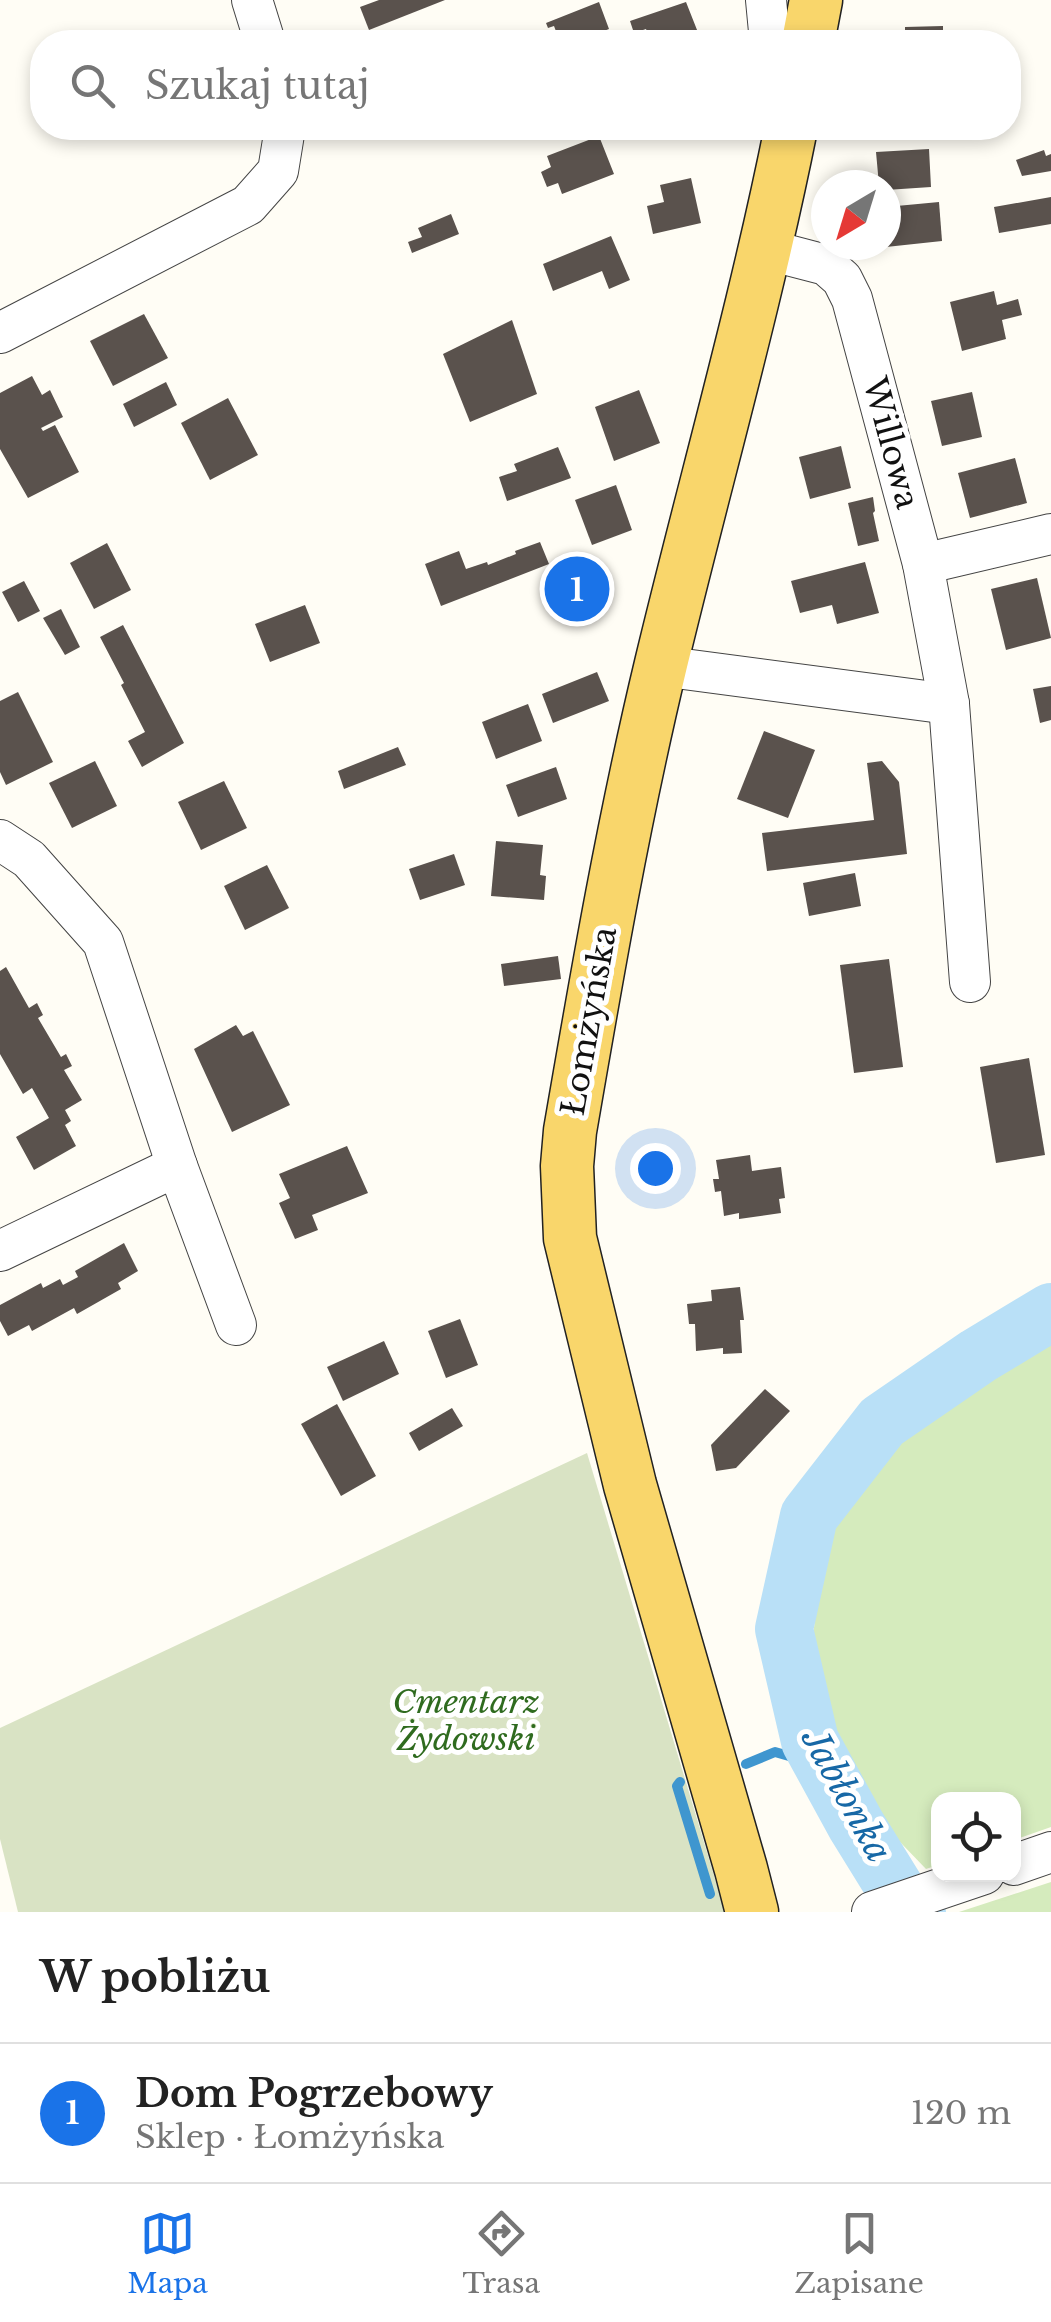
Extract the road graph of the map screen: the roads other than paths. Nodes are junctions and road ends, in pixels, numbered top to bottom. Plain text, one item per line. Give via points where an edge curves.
1 (252, 0) edge
2 (766, 0) edge
3 (816, 0) edge
4 (261, 30) edge
5 (769, 30) edge
6 (810, 30) edge
7 (283, 140) edge
8 (784, 140) edge
9 (766, 249) junction
10 (0, 333) edge
11 (1051, 534) edge
12 (923, 564) junction
13 (661, 666) junction
14 (949, 704) junction
15 (0, 840) edge
16 (970, 982) dead end
17 (177, 1166) junction
18 (0, 1252) edge
19 (236, 1325) dead end
20 (960, 1882) edge
21 (875, 1911) edge
22 (752, 1912) edge

1 - 4 street
2 - 5 street
3 - 6 main road
7 - 10 street via 278,170 248,206
8 - 9 main road, Łomżyńska
9 - 12 street, Willowa via 826,265 842,279
9 - 13 main road, Łomżyńska
11 - 12 street
12 - 14 street
13 - 14 street
13 - 22 main road, Łomżyńska via 615,871 570,1131 570,1238 630,1484
14 - 16 street
15 - 17 street via 30,858 103,942
17 - 18 street
17 - 19 street
20 - 21 street

